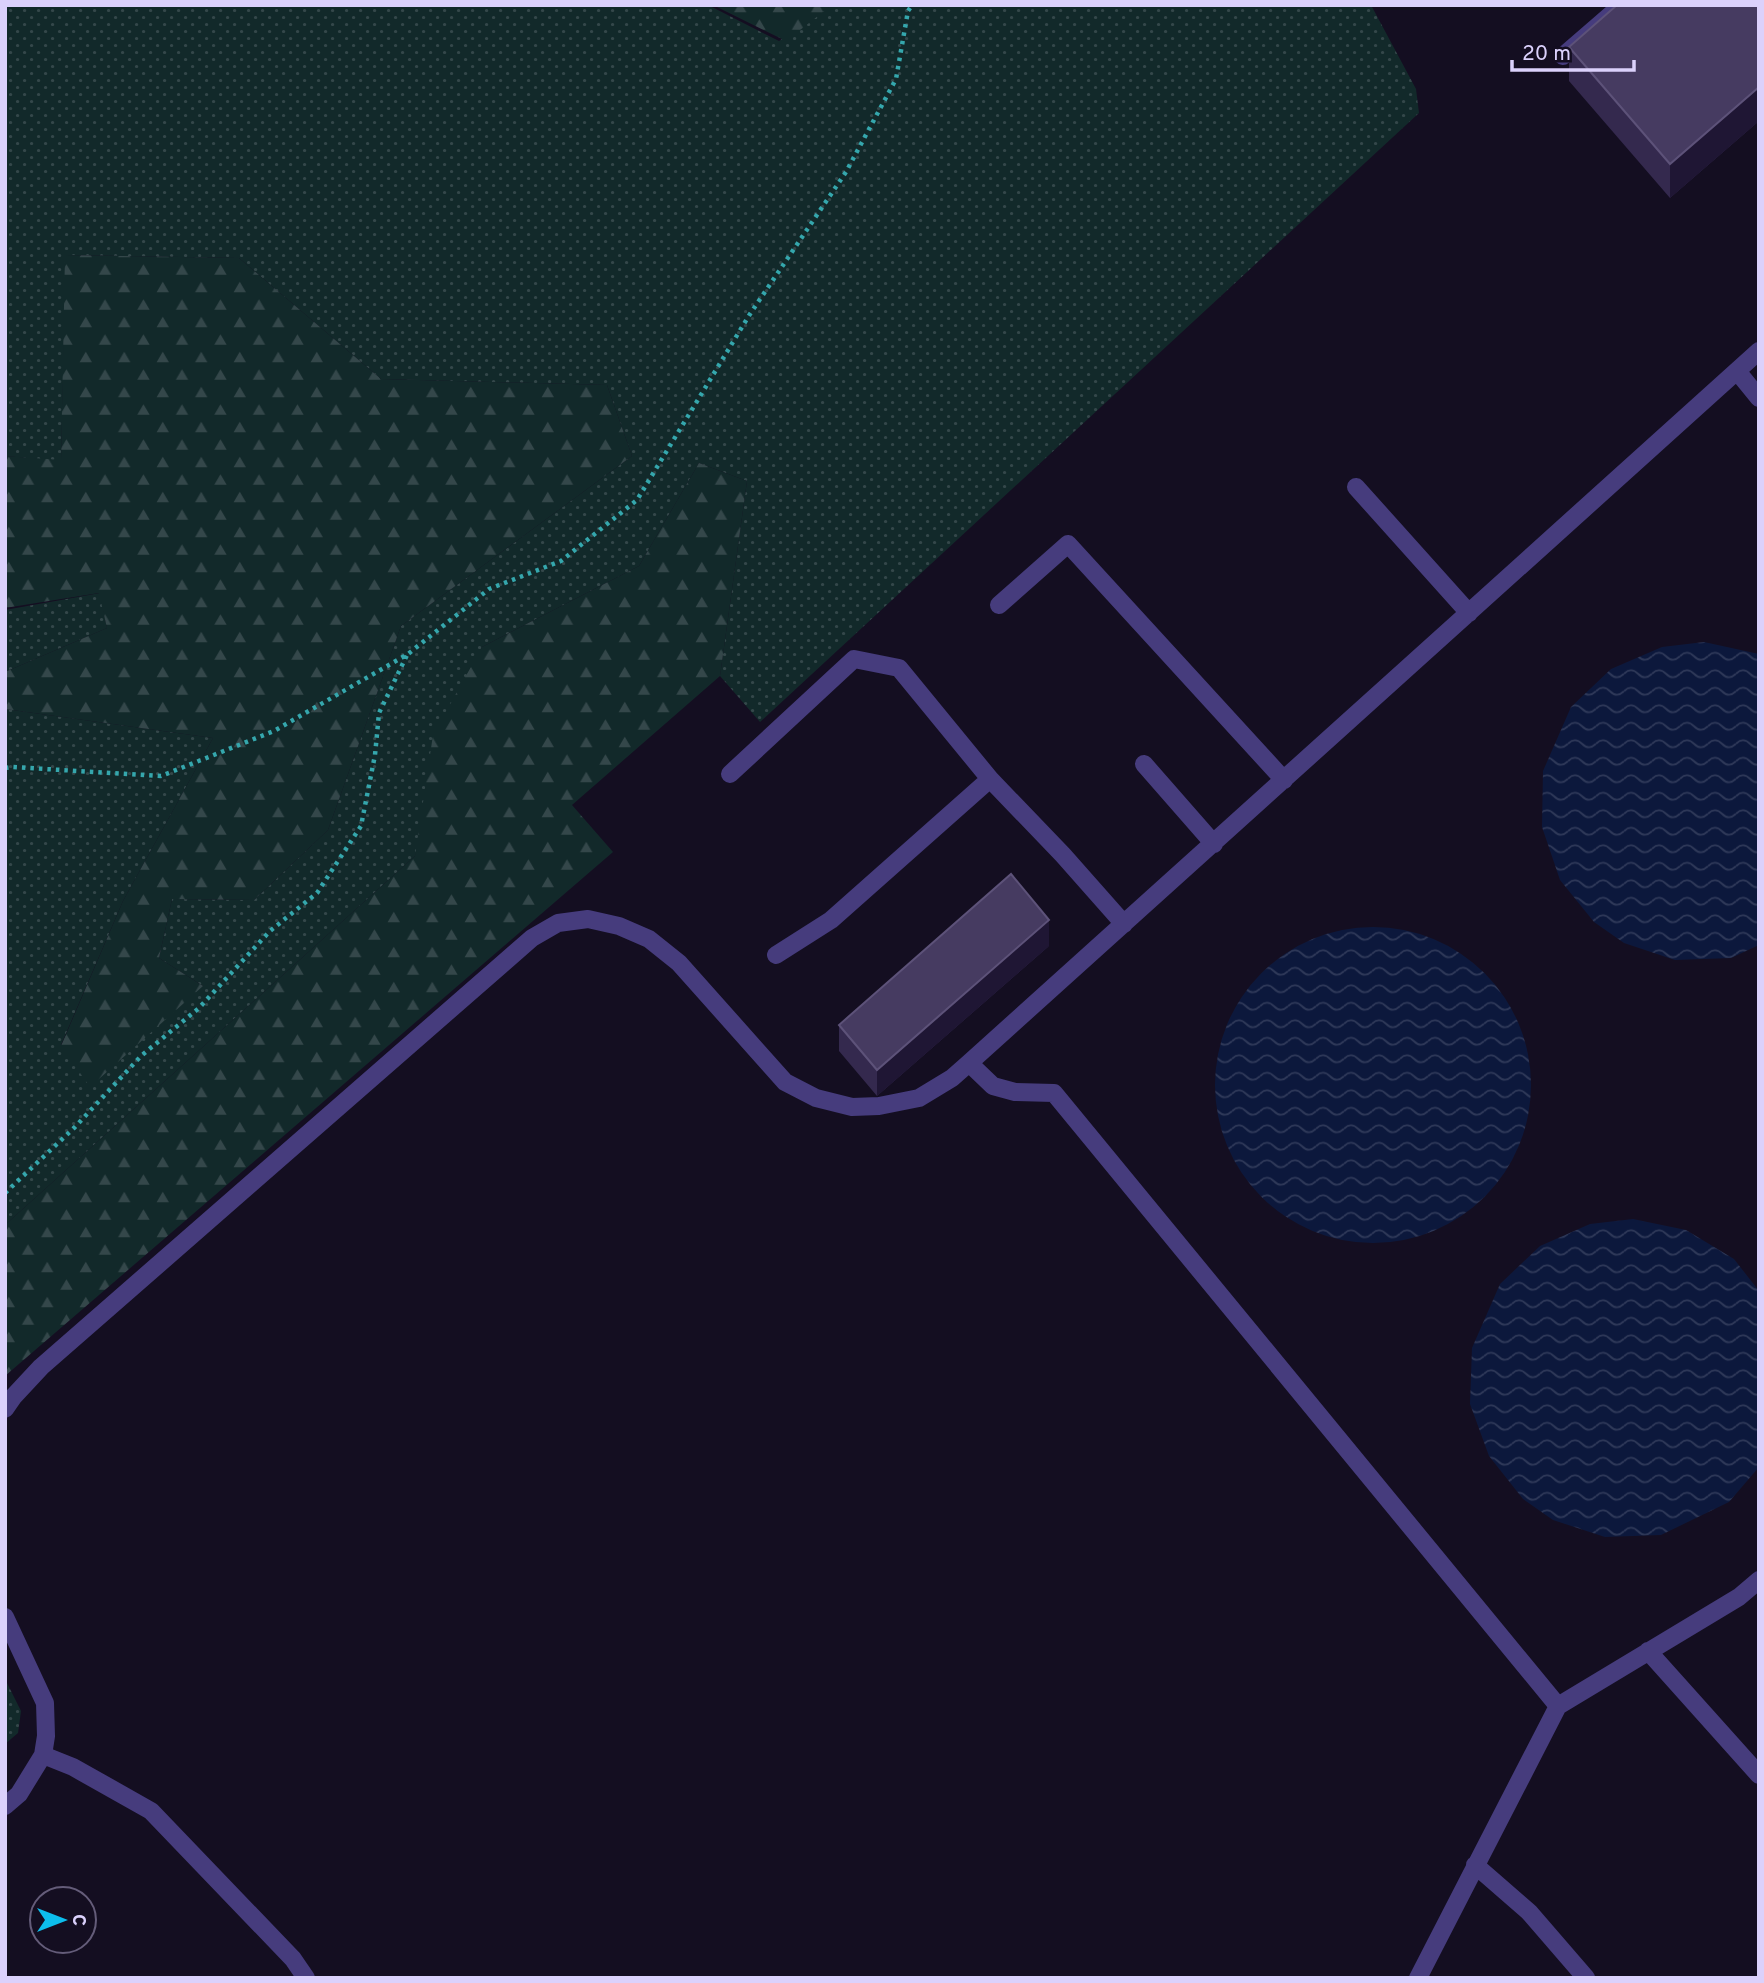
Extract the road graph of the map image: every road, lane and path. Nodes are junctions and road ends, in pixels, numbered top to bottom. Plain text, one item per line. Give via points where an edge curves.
1 (912, 5) edge
2 (1622, 5) edge
3 (1563, 56) dead end
4 (1759, 351) edge
5 (1737, 371) junction
6 (1759, 398) edge
7 (1356, 487) dead end
8 (999, 605) dead end
9 (1469, 613) junction
10 (408, 654) junction
11 (1144, 764) dead end
12 (5, 768) edge
13 (730, 774) dead end
14 (990, 779) junction
15 (1284, 780) junction
16 (1213, 844) junction
17 (1124, 924) junction
18 (776, 955) dead end
19 (970, 1063) junction
20 (5, 1193) edge
21 (5, 1409) edge
22 (1759, 1580) edge
23 (5, 1617) edge
24 (1648, 1651) junction
25 (1558, 1706) junction
26 (43, 1755) junction
27 (1759, 1775) edge
28 (5, 1806) edge
29 (1475, 1865) junction
30 (306, 1978) edge
31 (1418, 1978) edge
32 (1586, 1978) edge

1 - 10 path via 896,79 846,172 751,314 637,500 561,561 489,589
2 - 3 lane
4 - 5 lane
5 - 6 lane
5 - 9 lane
7 - 9 lane
8 - 15 lane via 1068,544
9 - 15 lane
10 - 12 path via 274,731 161,776
10 - 20 path via 379,713 361,826 317,893 270,931 199,1008 141,1056
11 - 16 lane
13 - 14 lane via 854,659 899,668
14 - 17 lane
14 - 18 lane via 831,920
15 - 16 lane
16 - 17 lane
17 - 19 lane
19 - 21 lane via 919,1098 852,1107 816,1098 785,1082 679,963 649,939 589,919 558,923 532,938 51,1358
19 - 25 lane via 993,1086 1054,1093
22 - 24 lane via 1739,1597
23 - 26 lane via 46,1703
24 - 25 lane
24 - 27 lane
25 - 29 lane
26 - 28 lane via 19,1794
26 - 30 lane via 151,1811
29 - 31 lane
29 - 32 lane via 1530,1912

